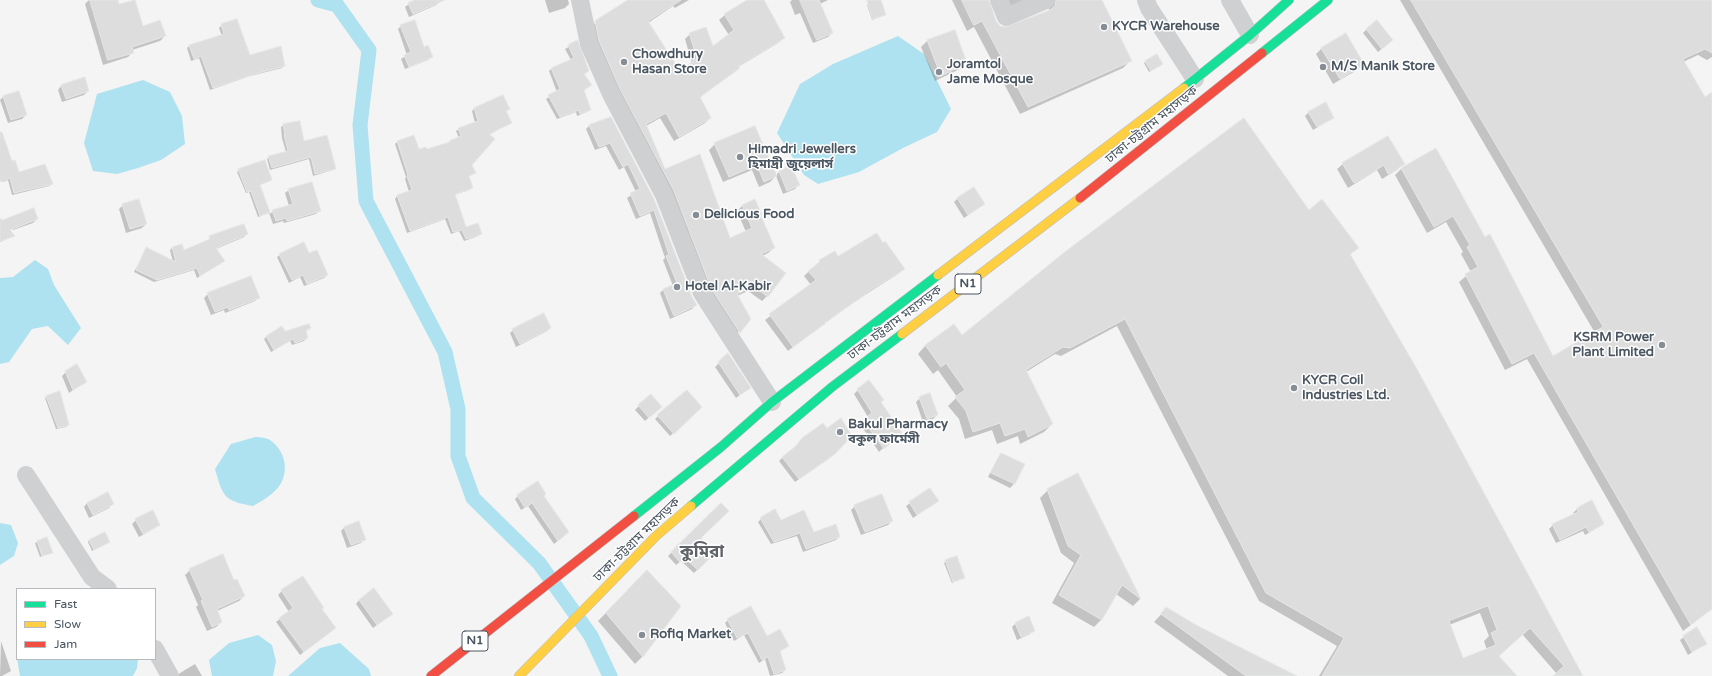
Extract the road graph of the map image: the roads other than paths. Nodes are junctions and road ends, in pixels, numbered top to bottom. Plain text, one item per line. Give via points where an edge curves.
1 (580, 0) edge
2 (999, 0) edge
3 (1046, 0) edge
4 (1146, 0) edge
5 (1230, 0) edge
6 (1289, 0) edge
7 (1328, 0) edge
8 (1250, 35) junction
9 (1195, 79) junction
10 (772, 402) junction
11 (26, 475) dead end
12 (107, 588) edge
13 (156, 651) edge
14 (170, 676) edge
15 (431, 676) edge
16 (519, 676) edge

1 - 10 street via 589,44 611,94 664,195 702,292
2 - 3 street via 1006,17
4 - 9 street
5 - 8 street
6 - 8 highway, ঢাকা-চট্টগ্রাম মহাসড়ক / N1
7 - 16 highway, ঢাকা-চট্টগ্রাম মহাসড়ক / N1 via 1104,180 832,387 656,536
8 - 9 highway, ঢাকা-চট্টগ্রাম মহাসড়ক / N1
9 - 10 highway, ঢাকা-চট্টগ্রাম মহাসড়ক / N1
10 - 15 highway, ঢাকা-চট্টগ্রাম মহাসড়ক / N1 via 720,447
11 - 12 street via 92,578
13 - 14 street

